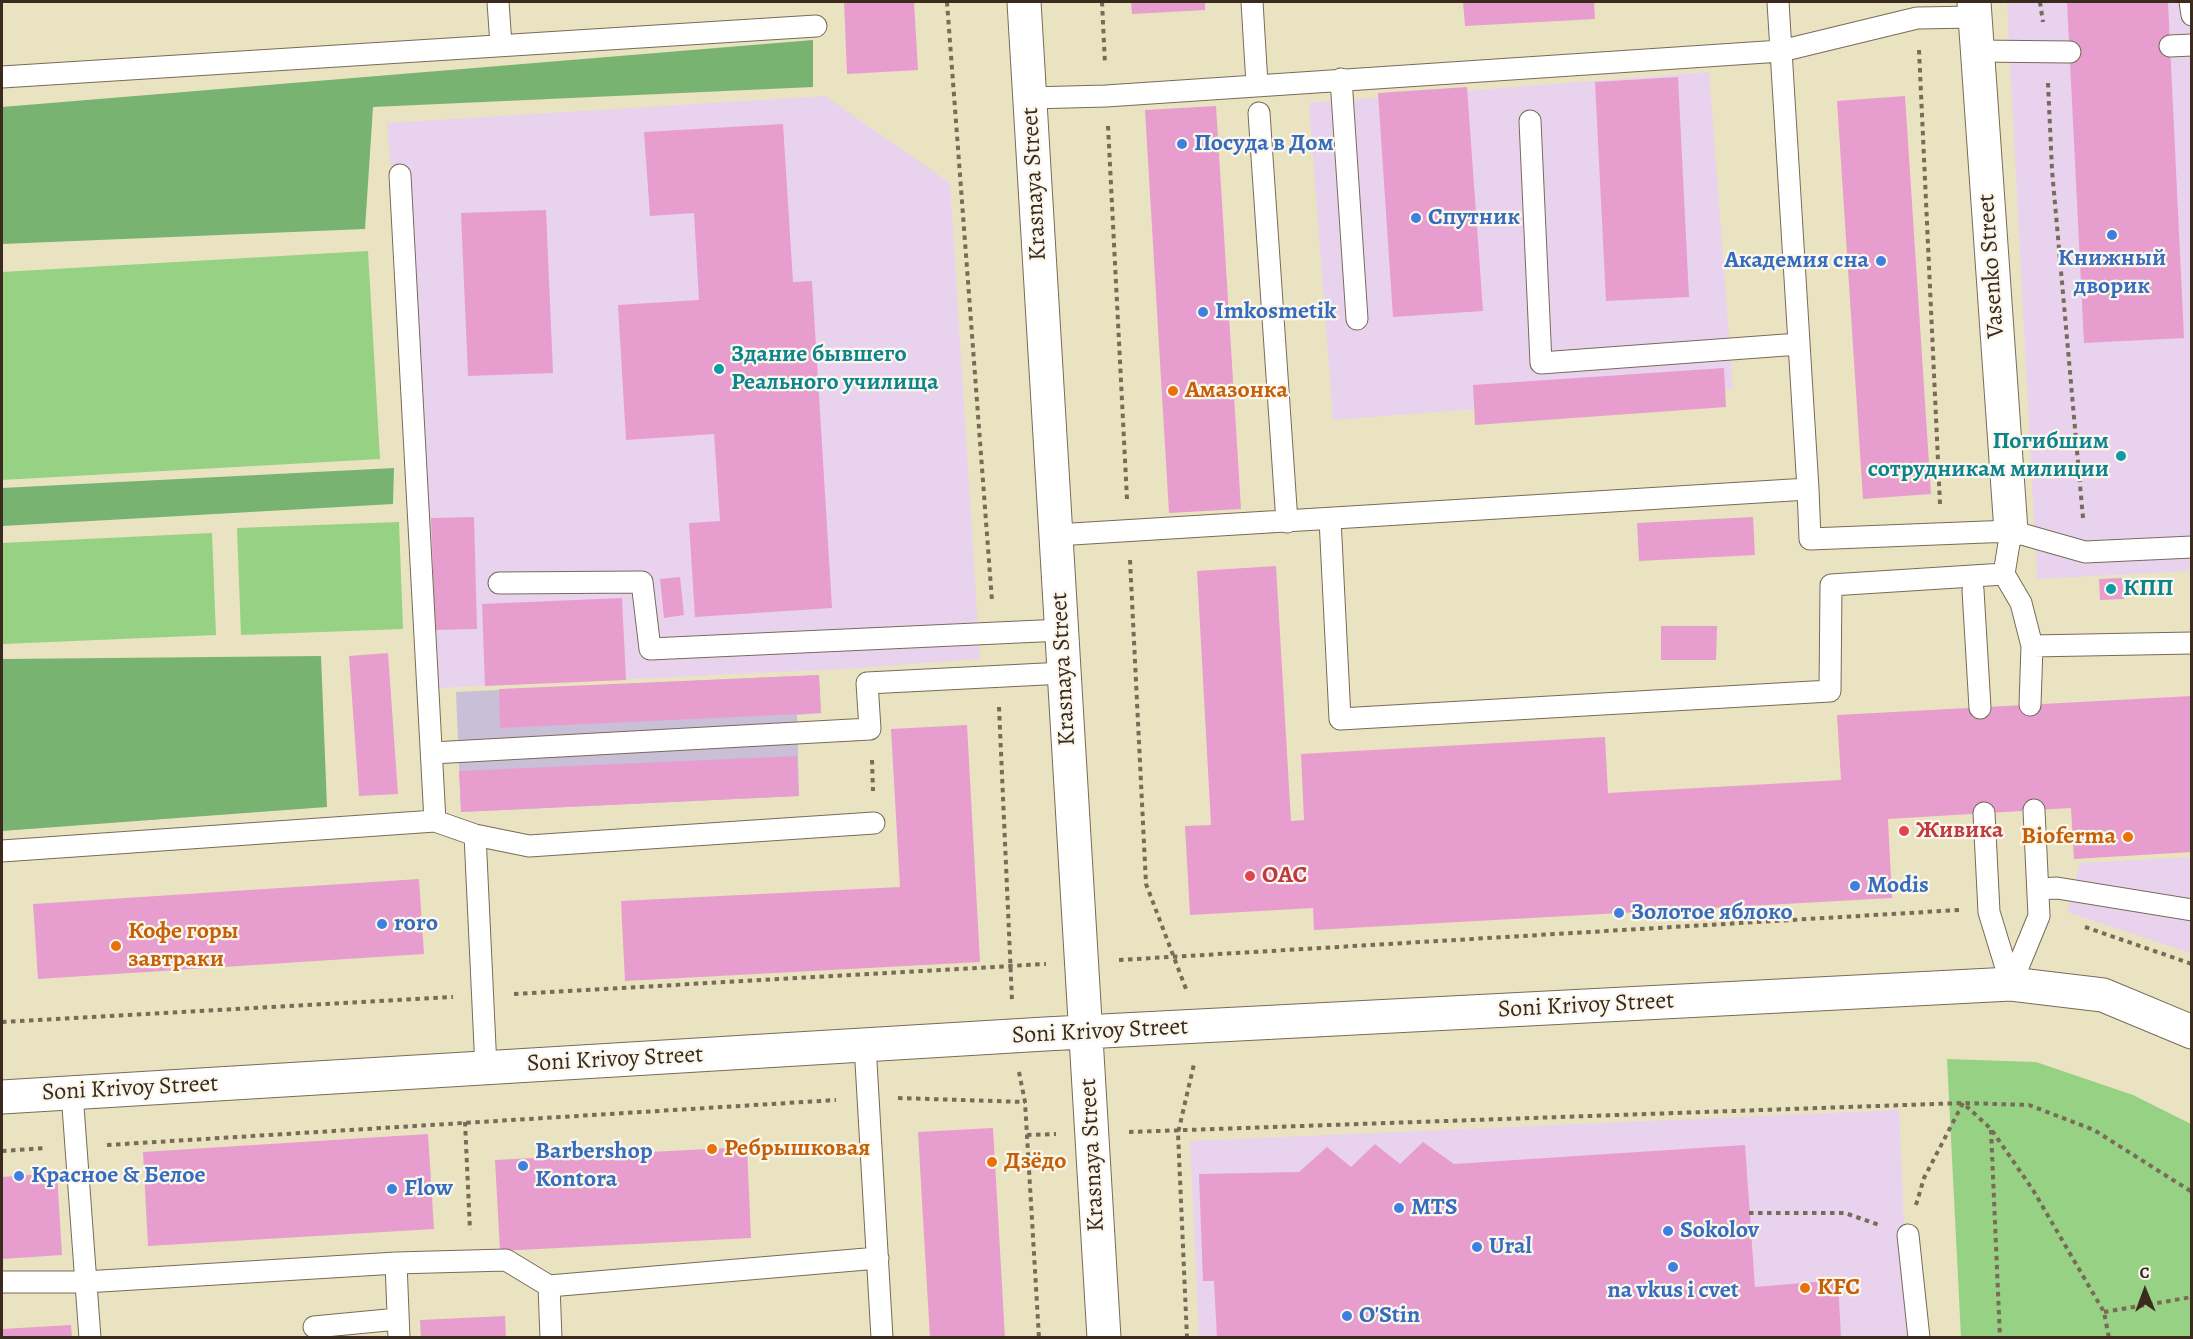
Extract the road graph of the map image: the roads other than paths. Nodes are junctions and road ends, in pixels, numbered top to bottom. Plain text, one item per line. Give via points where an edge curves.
1 (498, 2) edge
2 (1024, 2) edge
3 (1252, 2) edge
4 (1778, 2) edge
5 (2190, 2) edge
6 (1975, 9) edge
7 (2192, 15) edge
8 (816, 26) dead end
9 (501, 45) junction
10 (2192, 45) edge
11 (2170, 46) dead end
12 (1781, 51) junction
13 (1977, 51) junction
14 (2070, 52) dead end
15 (2, 76) edge
16 (1341, 79) junction
17 (1257, 84) junction
18 (1030, 98) junction
19 (1259, 114) dead end
20 (1530, 121) dead end
21 (400, 175) dead end
22 (1357, 319) dead end
23 (1799, 344) junction
24 (1808, 489) junction
25 (1330, 519) junction
26 (1287, 522) junction
27 (2011, 531) junction
28 (1056, 535) junction
29 (2192, 548) edge
30 (2004, 574) junction
31 (500, 583) dead end
32 (1973, 590) dead end
33 (1062, 630) junction
34 (2192, 643) edge
35 (2032, 646) junction
36 (1064, 673) junction
37 (2030, 705) dead end
38 (1980, 708) dead end
39 (432, 753) junction
40 (2034, 810) dead end
41 (1984, 813) dead end
42 (435, 821) junction
43 (874, 823) road end
44 (475, 835) junction
45 (2, 851) edge
46 (2038, 889) junction
47 (2192, 910) edge
48 (2011, 984) junction
49 (1086, 1032) junction
50 (2192, 1032) edge
51 (865, 1045) junction
52 (486, 1068) junction
53 (72, 1093) junction
54 (2, 1097) edge
55 (1908, 1235) road end
56 (878, 1258) junction
57 (396, 1263) junction
58 (2, 1282) edge
59 (85, 1282) junction
60 (549, 1286) junction
61 (314, 1327) dead end
62 (399, 1328) edge
63 (90, 1338) edge
64 (551, 1338) edge
65 (882, 1338) edge
66 (1104, 1338) edge
67 (1919, 1338) edge

1 - 9 lane
2 - 18 street, Krasnaya Street
3 - 17 lane
4 - 12 lane
5 - 7 lane
6 - 12 lane via 1917,18
6 - 13 street, Vasenko Street
8 - 9 lane
9 - 15 lane
10 - 11 lane
12 - 16 lane
12 - 23 lane
13 - 14 lane
13 - 27 street, Vasenko Street
16 - 17 lane
16 - 22 lane
17 - 18 lane
18 - 28 street, Krasnaya Street
19 - 26 lane
20 - 23 lane via 1540,363
21 - 39 lane
23 - 24 lane
24 - 25 lane
24 - 27 lane via 1810,539
25 - 26 lane
25 - 30 lane via 1340,719 1830,691 1831,585
26 - 28 lane
27 - 29 lane via 2085,552
27 - 30 lane
28 - 33 street, Krasnaya Street
30 - 35 lane via 2021,603
31 - 33 lane via 642,582 650,649
32 - 38 lane
33 - 36 street, Krasnaya Street
34 - 35 lane
35 - 37 lane
36 - 39 lane via 867,683 870,729
36 - 49 street, Krasnaya Street
39 - 42 lane
40 - 46 lane
41 - 48 lane via 1989,912
42 - 44 lane
42 - 45 lane
43 - 44 lane via 530,846
44 - 52 lane
46 - 47 lane via 2057,888
46 - 48 lane via 2039,916
48 - 49 street, Soni Krivoy Street
48 - 50 street, Soni Krivoy Street via 2103,995
49 - 51 street, Soni Krivoy Street
49 - 66 street, Krasnaya Street
51 - 52 street, Soni Krivoy Street
51 - 56 lane
52 - 53 street, Soni Krivoy Street
53 - 54 street, Soni Krivoy Street
53 - 59 lane
55 - 67 lane
56 - 60 lane
56 - 65 lane
57 - 59 lane
57 - 60 lane via 506,1260
57 - 62 lane
58 - 59 lane
59 - 63 lane
60 - 64 lane
61 - 62 lane

